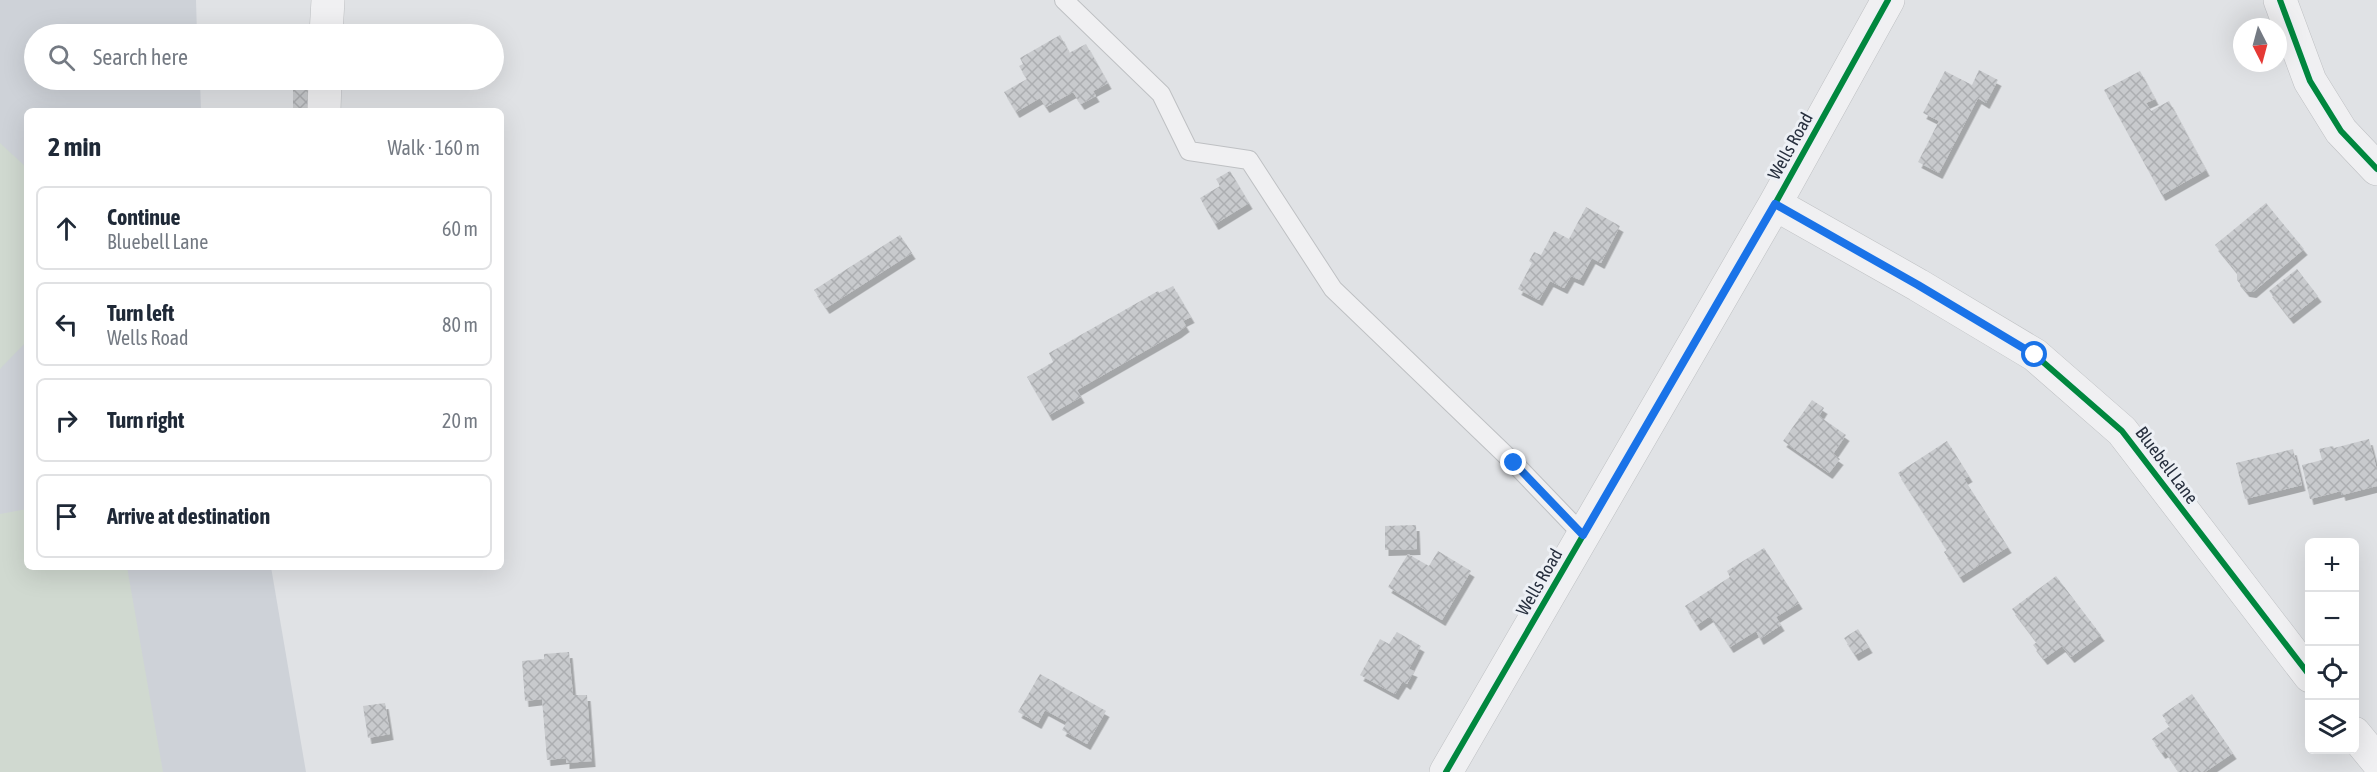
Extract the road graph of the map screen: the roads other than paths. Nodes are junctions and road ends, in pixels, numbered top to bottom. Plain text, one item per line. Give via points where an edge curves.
1 (328, 0) edge
2 (1064, 0) edge
3 (1888, 0) edge
4 (2280, 0) edge
5 (327, 24) edge
6 (325, 90) edge
7 (324, 108) edge
8 (2377, 169) edge
9 (1775, 204) junction
10 (1583, 535) junction
11 (2305, 669) edge
12 (2359, 737) edge
13 (2377, 761) edge
14 (1446, 772) edge

1 - 5 street
2 - 10 lane via 1161,94 1190,151 1249,160 1333,289
3 - 9 street, Wells Road
4 - 8 street via 2310,81 2341,131
6 - 7 street
9 - 10 street, Wells Road
9 - 11 street, Bluebell Lane via 2035,355 2122,431
10 - 14 street, Wells Road
12 - 13 street

